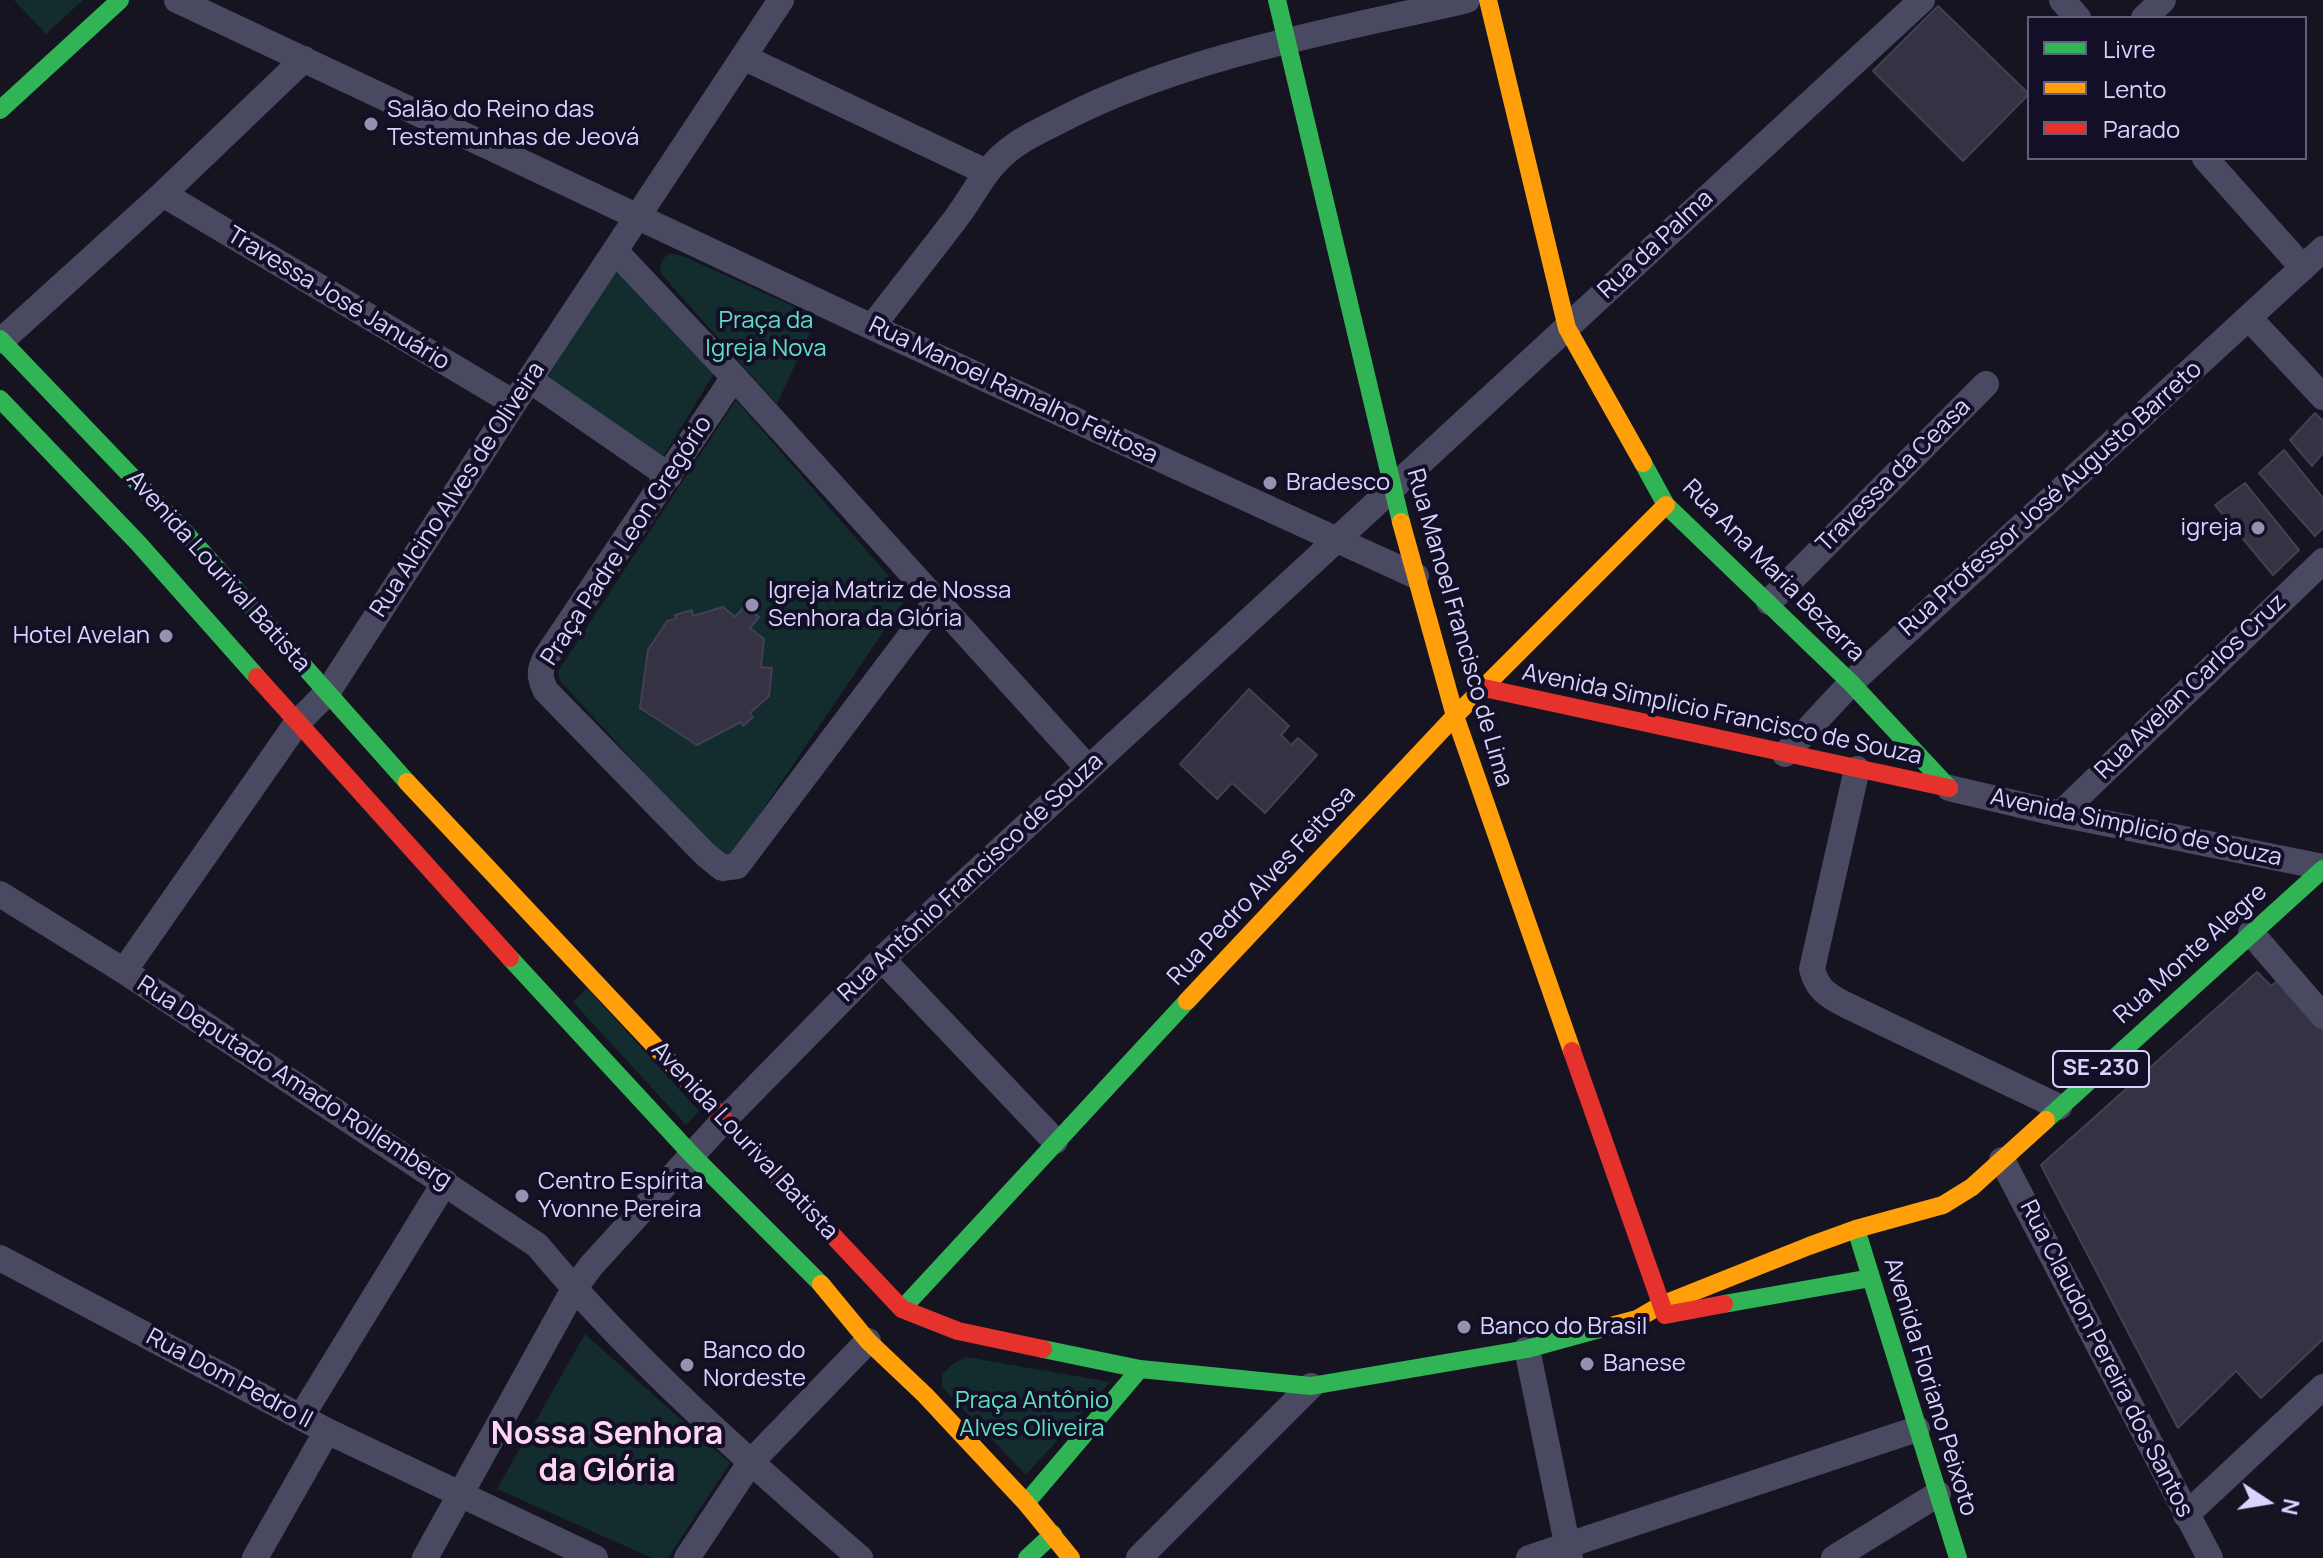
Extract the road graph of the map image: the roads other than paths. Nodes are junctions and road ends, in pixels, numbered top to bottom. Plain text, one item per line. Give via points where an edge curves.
1 (120, 0) edge
2 (177, 0) edge
3 (781, 0) edge
4 (1277, 0) edge
5 (1467, 0) edge
6 (1488, 0) edge
7 (1922, 0) edge
8 (2062, 0) edge
9 (2163, 0) edge
10 (2076, 16) edge
11 (2146, 16) edge
12 (1287, 42) junction
13 (743, 57) junction
14 (304, 59) junction
15 (0, 110) edge
16 (2207, 160) edge
17 (986, 172) junction
18 (163, 194) junction
19 (639, 216) junction
20 (2323, 249) edge
21 (616, 252) junction
22 (2303, 268) junction
23 (2249, 318) junction
24 (872, 327) junction
25 (1567, 328) junction
26 (1, 340) edge
27 (734, 377) junction
28 (530, 380) junction
29 (1986, 384) dead end
30 (2323, 397) edge
31 (0, 399) edge
32 (514, 403) junction
33 (669, 476) junction
34 (1392, 491) junction
35 (1666, 505) junction
36 (1339, 540) junction
37 (2323, 561) edge
38 (1416, 576) junction
39 (936, 602) junction
40 (1769, 602) junction
41 (1851, 683) junction
42 (1484, 688) junction
43 (327, 693) junction
44 (1455, 716) junction
45 (297, 723) junction
46 (1785, 754) junction
47 (1087, 767) junction
48 (1857, 769) junction
49 (1949, 788) junction
50 (431, 808) junction
51 (2060, 814) junction
52 (400, 836) junction
53 (2323, 868) edge
54 (0, 894) edge
55 (2251, 933) junction
56 (882, 959) junction
57 (124, 971) junction
58 (585, 972) junction
59 (552, 1004) junction
60 (2321, 1011) edge
61 (2059, 1107) junction
62 (724, 1120) junction
63 (1055, 1141) junction
64 (692, 1155) junction
65 (2002, 1160) junction
66 (445, 1182) junction
67 (1856, 1229) junction
68 (0, 1258) edge
69 (1871, 1278) junction
70 (574, 1289) junction
71 (902, 1309) junction
72 (1663, 1310) junction
73 (958, 1331) junction
74 (868, 1341) junction
75 (942, 1347) dead end
76 (1527, 1349) junction
77 (1140, 1369) junction
78 (930, 1374) dead end
79 (1311, 1386) junction
80 (2323, 1387) edge
81 (925, 1395) junction
82 (301, 1417) junction
83 (1917, 1429) junction
84 (327, 1431) junction
85 (750, 1463) junction
86 (1938, 1494) junction
87 (460, 1495) junction
88 (1026, 1503) junction
89 (2186, 1515) junction
90 (1053, 1534) junction
91 (1569, 1551) edge
92 (255, 1558) edge
93 (425, 1558) edge
94 (595, 1558) edge
95 (687, 1558) edge
96 (860, 1558) edge
97 (1027, 1558) edge
98 (1071, 1558) edge
99 (1139, 1558) edge
100 (1529, 1558) edge
101 (1834, 1558) edge
102 (1958, 1558) edge
103 (2210, 1558) edge

1 - 15 main road
2 - 14 street, Rua Manoel Ramalho Feitosa
3 - 13 street, Rua Alcino Alves de Oliveira
4 - 12 main road, Rua Manoel Francisco de Lima
5 - 12 street
6 - 25 main road, Rua Ana Maria Bezerra
7 - 25 street, Rua da Palma
8 - 10 street
9 - 11 street
12 - 17 street via 1118,92 1028,137
12 - 34 main road, Rua Manoel Francisco de Lima
13 - 17 street
13 - 19 street, Rua Alcino Alves de Oliveira
14 - 18 street
14 - 19 street, Rua Manoel Ramalho Feitosa
16 - 22 street
17 - 24 street
18 - 26 street
18 - 32 street, Travessa José Januário
19 - 21 street, Rua Alcino Alves de Oliveira
19 - 24 street, Rua Manoel Ramalho Feitosa
20 - 22 street, Rua Professor José Augusto Barreto
21 - 27 street
21 - 28 street, Rua Alcino Alves de Oliveira
22 - 23 street, Rua Professor José Augusto Barreto
23 - 30 street
23 - 41 street, Rua Professor José Augusto Barreto
24 - 36 street, Rua Manoel Ramalho Feitosa
25 - 34 street, Rua da Palma
25 - 35 main road, Rua Ana Maria Bezerra
26 - 43 main road, Avenida Lourival Batista via 180,527
27 - 33 street, Praça Padre Leon Gregório
27 - 39 street
28 - 32 street, Rua Alcino Alves de Oliveira
28 - 33 street
29 - 40 street, Travessa da Ceasa
31 - 45 main road, Avenida Lourival Batista via 138,543
32 - 43 street, Rua Alcino Alves de Oliveira
33 - 39 street, Praça Padre Leon Gregório via 546,657 541,681 722,868 737,866
34 - 36 street, Rua Antônio Francisco de Souza
34 - 38 main road, Rua Manoel Francisco de Lima
35 - 40 main road, Rua Ana Maria Bezerra
35 - 42 main road, Rua Pedro Alves Feitosa
36 - 38 street, Rua Manoel Ramalho Feitosa
36 - 47 street, Rua Antônio Francisco de Souza
37 - 51 street, Rua Avelan Carlos Cruz
38 - 44 main road, Rua Manoel Francisco de Lima
39 - 47 street
40 - 41 main road, Rua Ana Maria Bezerra
41 - 46 street, Rua Professor José Augusto Barreto
41 - 49 main road, Rua Ana Maria Bezerra
42 - 44 main road, Rua Pedro Alves Feitosa
42 - 46 main road, Avenida Simplicio Francisco de Souza
43 - 45 street, Rua Alcino Alves de Oliveira
43 - 50 main road, Avenida Lourival Batista
44 - 63 main road, Rua Pedro Alves Feitosa
44 - 72 main road, Rua Manoel Francisco de Lima
45 - 52 main road, Avenida Lourival Batista
45 - 57 street, Rua Alcino Alves de Oliveira
46 - 48 main road, Avenida Simplicio Francisco de Souza
47 - 56 street, Rua Antônio Francisco de Souza
48 - 49 main road, Avenida Simplicio Francisco de Souza
48 - 61 street via 1812,969 1815,982 1846,1005
49 - 51 street, Avenida Simplicio de Souza
50 - 52 street
50 - 58 main road, Avenida Lourival Batista
51 - 53 street, Avenida Simplicio de Souza
52 - 59 main road, Avenida Lourival Batista
53 - 55 main road, Rua Monte Alegre / SE-230
54 - 57 street, Rua Deputado Amado Rollemberg
55 - 60 street
55 - 61 main road, Rua Monte Alegre / SE-230
56 - 62 street, Rua Antônio Francisco de Souza
56 - 63 street
57 - 66 street, Rua Deputado Amado Rollemberg
58 - 59 street
58 - 62 main road, Avenida Lourival Batista
59 - 64 main road, Avenida Lourival Batista
61 - 65 main road, Rua Monte Alegre / SE-230
62 - 64 street, Rua Antônio Francisco de Souza
62 - 71 main road, Avenida Lourival Batista
63 - 71 main road, Rua Pedro Alves Feitosa
64 - 70 street, Rua Antônio Francisco de Souza
64 - 74 main road, Avenida Lourival Batista via 814,1275
65 - 67 main road, Rua Monte Alegre / SE-230 via 1943,1205
65 - 89 street, Rua Claudon Pereira dos Santos
66 - 70 street, Rua Deputado Amado Rollemberg via 537,1245
66 - 82 street
67 - 69 main road, Avenida Floriano Peixoto
67 - 72 main road, Rua Monte Alegre
68 - 82 street, Rua Dom Pedro II
69 - 72 main road
69 - 83 main road, Avenida Floriano Peixoto
70 - 85 street, Rua Deputado Amado Rollemberg
70 - 87 street, Rua Antônio Francisco de Souza
71 - 73 main road
72 - 76 main road
73 - 75 main road
73 - 77 main road
74 - 81 main road, Avenida Lourival Batista
74 - 85 street
76 - 79 main road
76 - 91 street
77 - 79 main road
77 - 88 main road
78 - 81 main road
79 - 99 street
80 - 89 street
81 - 88 main road, Avenida Lourival Batista
82 - 84 street, Rua Dom Pedro II
83 - 86 main road, Avenida Floriano Peixoto
83 - 91 street
84 - 87 street, Rua Dom Pedro II
84 - 92 street
85 - 95 street
85 - 96 street, Rua Deputado Amado Rollemberg
86 - 101 street
86 - 102 main road, Avenida Floriano Peixoto
87 - 93 street, Rua Antônio Francisco de Souza
87 - 94 street, Rua Dom Pedro II
88 - 90 main road, Avenida Lourival Batista
89 - 103 street, Rua Claudon Pereira dos Santos
90 - 97 main road
90 - 98 main road, Avenida Lourival Batista
91 - 100 street

